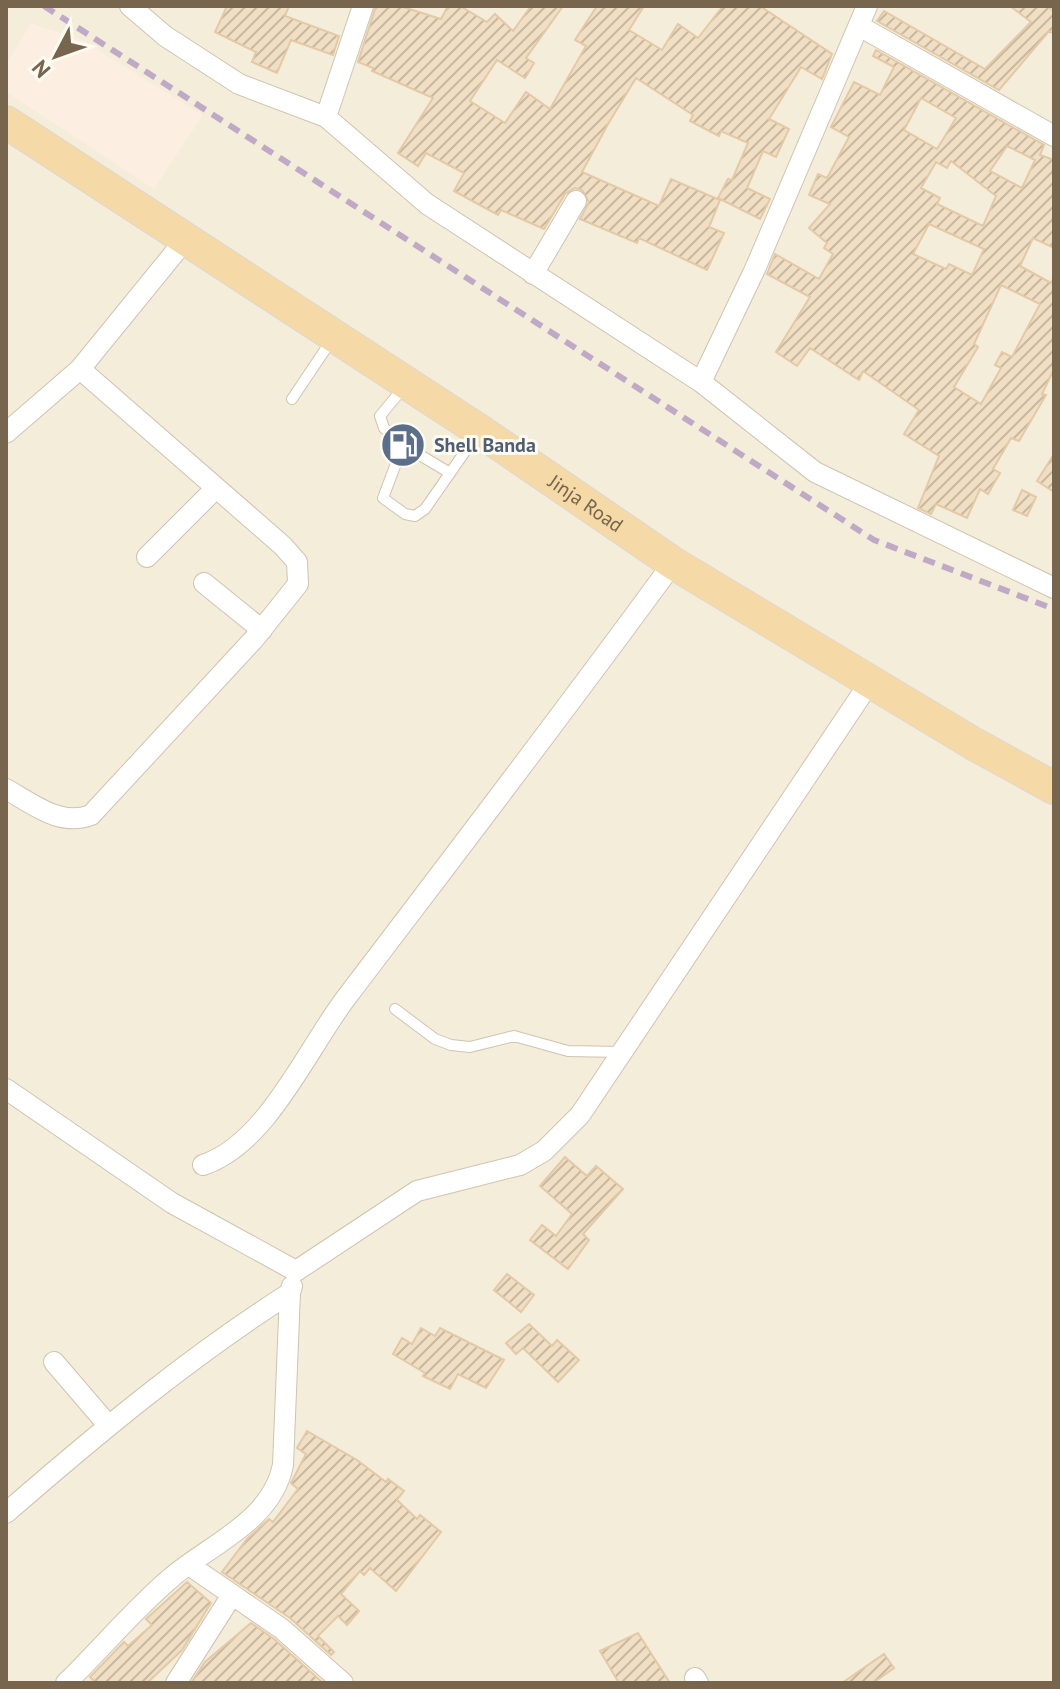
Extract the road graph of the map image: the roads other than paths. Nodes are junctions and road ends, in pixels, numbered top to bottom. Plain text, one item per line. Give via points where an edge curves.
1 (130, 6) edge
2 (363, 6) edge
3 (867, 6) edge
4 (861, 27) junction
5 (326, 117) junction
6 (6, 122) edge
7 (1054, 136) edge
8 (576, 201) dead end
9 (185, 240) junction
10 (533, 274) junction
11 (334, 337) junction
12 (80, 369) junction
13 (701, 382) junction
14 (407, 384) junction
15 (292, 399) dead end
16 (480, 431) junction
17 (6, 433) edge
18 (403, 445) junction
19 (450, 473) junction
20 (216, 488) junction
21 (147, 557) dead end
22 (673, 563) junction
23 (204, 583) dead end
24 (1054, 588) edge
25 (262, 630) junction
26 (870, 682) junction
27 (1054, 788) edge
28 (6, 789) edge
29 (395, 1009) dead end
30 (623, 1052) junction
31 (6, 1089) edge
32 (203, 1165) dead end
33 (296, 1271) junction
34 (290, 1293) junction
35 (54, 1362) dead end
36 (108, 1425) junction
37 (6, 1513) edge
38 (189, 1565) junction
39 (232, 1595) junction
40 (66, 1683) edge
41 (176, 1683) edge
42 (343, 1683) edge

1 - 5 street via 165,36 239,84
2 - 5 street
3 - 4 street
4 - 7 street
4 - 13 street
5 - 10 street via 427,204
6 - 9 highway, Jinja Road
8 - 10 street
9 - 11 highway, Jinja Road
9 - 12 street
10 - 13 street
11 - 14 highway, Jinja Road
11 - 15 lane
12 - 17 street
12 - 20 street
13 - 24 street via 815,472
14 - 16 highway, Jinja Road
14 - 18 lane via 380,416 384,428
16 - 19 lane
16 - 22 highway, Jinja Road
18 - 19 lane
18 - 19 lane via 383,492 387,502 405,514 415,516 425,509
20 - 21 street
20 - 25 street via 297,562 298,584
22 - 26 highway, Jinja Road
22 - 32 street via 533,756 343,1001 279,1098 234,1148
23 - 25 street
25 - 28 street via 91,815 75,821 57,818
26 - 27 highway, Jinja Road
26 - 30 street
29 - 30 lane via 451,1045 470,1047 514,1036 568,1051
30 - 33 street via 580,1115 544,1151 520,1165 417,1191
31 - 33 street via 172,1203
33 - 34 street
34 - 36 street via 187,1362
34 - 38 street via 281,1477 252,1516
35 - 36 street
36 - 37 street
38 - 39 street
38 - 40 street via 136,1610
39 - 41 street
39 - 42 street via 282,1629

